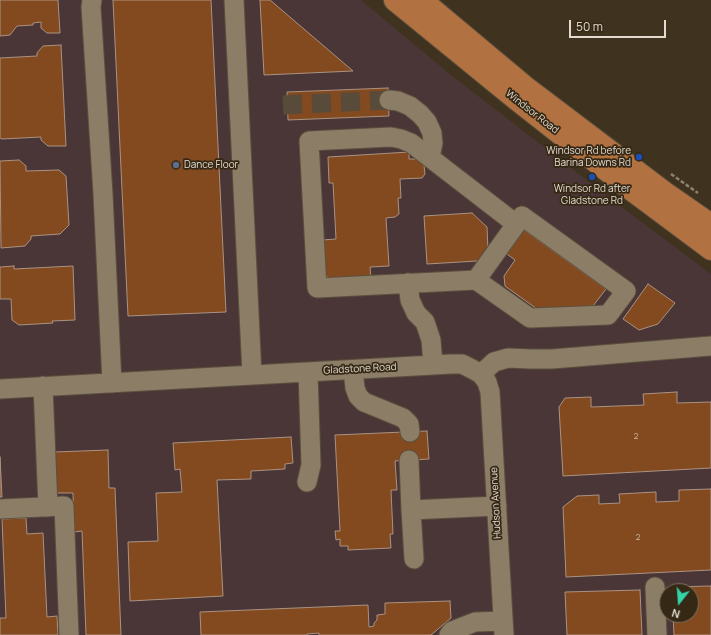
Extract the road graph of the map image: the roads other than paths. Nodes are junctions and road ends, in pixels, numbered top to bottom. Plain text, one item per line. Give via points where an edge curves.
1 (92, 0) edge
2 (234, 0) edge
3 (395, 0) edge
4 (421, 0) edge
5 (389, 100) tunnel mouth
6 (430, 158) junction
7 (516, 224) junction
8 (711, 225) edge
9 (711, 249) edge
10 (476, 280) junction
11 (408, 283) junction
12 (711, 346) edge
13 (433, 364) junction
14 (353, 370) junction
15 (308, 372) junction
16 (480, 374) junction
17 (252, 375) junction
18 (112, 383) junction
19 (43, 386) junction
20 (0, 389) edge
21 (410, 432) dead end
22 (409, 460) dead end
23 (307, 482) dead end
24 (497, 506) junction
25 (48, 507) junction
26 (0, 510) edge
27 (411, 510) junction
28 (414, 559) dead end
29 (655, 588) dead end
30 (503, 628) edge
31 (69, 635) edge
32 (449, 635) edge
33 (657, 635) edge

1 - 18 street
2 - 17 street
3 - 9 main road, Windsor Road via 515,98
4 - 8 main road, Windsor Road via 525,87
5 - 6 street via 410,106 426,122 432,133
6 - 7 street
6 - 11 street via 411,143 391,137 309,142 317,288
7 - 10 street
7 - 10 street via 522,216 626,291 608,315 530,318
10 - 11 street
11 - 13 street via 410,300 416,313 425,322 431,340
12 - 16 street via 552,359 508,358 494,362
13 - 14 street, Gladstone Road
13 - 16 street, Gladstone Road via 462,364
14 - 15 street, Gladstone Road
14 - 21 street via 358,396 364,402 403,418 409,424
15 - 17 street, Gladstone Road
15 - 23 street via 312,465
16 - 24 street, Hudson Avenue via 487,382 490,392
17 - 18 street, Gladstone Road
18 - 19 street, Gladstone Road
19 - 20 street, Gladstone Road
19 - 25 street
22 - 27 street
24 - 27 street
24 - 30 street, Hudson Avenue
25 - 26 street
25 - 31 street via 64,506
27 - 28 street
29 - 33 street
30 - 32 street via 475,622 452,631

